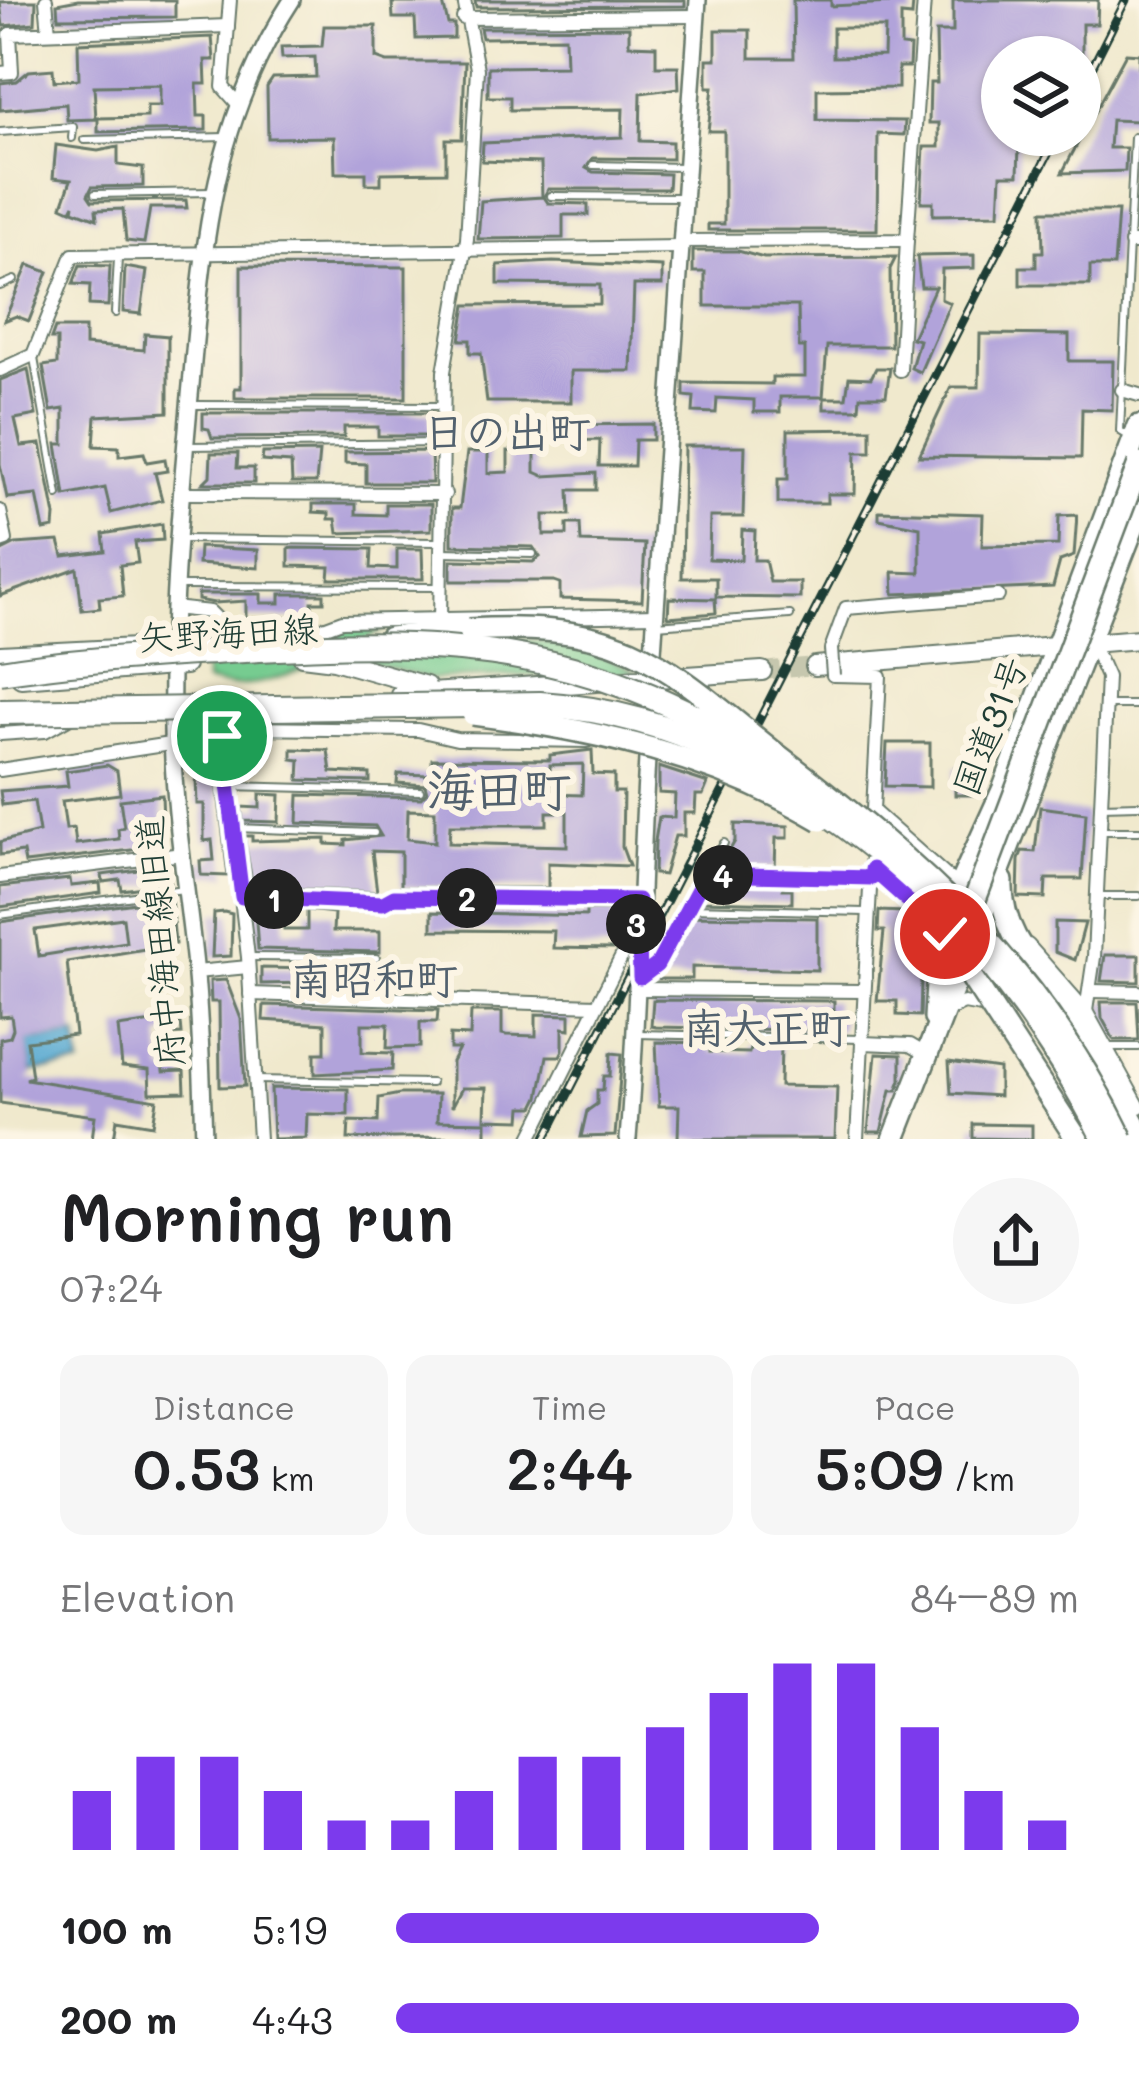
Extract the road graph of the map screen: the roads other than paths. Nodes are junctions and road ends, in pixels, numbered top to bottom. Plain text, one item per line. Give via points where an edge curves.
1 (46, 0) edge
2 (230, 0) edge
3 (292, 0) edge
4 (464, 0) edge
5 (924, 0) edge
6 (697, 8) edge
7 (463, 18) junction
8 (228, 26) junction
9 (50, 32) junction
10 (5, 34) edge
11 (0, 73) edge
12 (238, 104) junction
13 (0, 132) edge
14 (226, 136) junction
15 (1134, 137) dead end
16 (72, 138) dead end
17 (84, 140) dead end
18 (593, 165) dead end
19 (687, 167) junction
20 (212, 192) junction
21 (95, 194) dead end
22 (551, 196) dead end
23 (685, 197) junction
24 (907, 240) junction
25 (1135, 243) edge
26 (682, 244) junction
27 (463, 250) junction
28 (202, 253) junction
29 (118, 254) junction
30 (14, 280) dead end
31 (0, 286) edge
32 (115, 313) dead end
33 (33, 355) junction
34 (0, 370) edge
35 (900, 370) dead end
36 (1122, 389) junction
37 (1139, 395) edge
38 (189, 405) junction
39 (442, 406) junction
40 (1137, 433) edge
41 (444, 443) junction
42 (185, 446) junction
43 (1139, 464) edge
44 (182, 493) junction
45 (445, 494) junction
46 (58, 495) dead end
47 (0, 512) edge
48 (1139, 512) edge
49 (178, 539) junction
50 (0, 542) edge
51 (442, 547) junction
52 (533, 554) dead end
53 (174, 586) junction
54 (440, 587) junction
55 (998, 596) dead end
56 (173, 608) junction
57 (790, 614) dead end
58 (656, 620) junction
59 (440, 621) junction
60 (1139, 639) edge
61 (1091, 641) junction
62 (1057, 644) junction
63 (136, 645) dead end
64 (0, 652) edge
65 (295, 656) junction
66 (0, 662) edge
67 (170, 667) junction
68 (652, 671) dead end
69 (761, 671) tunnel mouth
70 (824, 671) junction
71 (7, 675) edge
72 (455, 692) junction
73 (651, 692) dead end
74 (317, 701) junction
75 (1106, 706) junction
76 (1139, 706) edge
77 (172, 707) junction
78 (78, 712) junction
79 (0, 713) edge
80 (0, 734) edge
81 (222, 736) junction
82 (648, 741) junction
83 (172, 744) junction
84 (0, 770) edge
85 (228, 786) junction
86 (420, 791) dead end
87 (1139, 805) edge
88 (1101, 806) junction
89 (862, 811) junction
90 (1018, 823) junction
91 (235, 828) junction
92 (1100, 831) junction
93 (1139, 831) edge
94 (374, 833) dead end
95 (724, 843) dead end
96 (182, 854) junction
97 (902, 871) junction
98 (872, 873) junction
99 (706, 874) junction
100 (0, 877) edge
101 (959, 887) junction
102 (186, 889) junction
103 (1097, 896) junction
104 (1139, 896) edge
105 (242, 897) junction
106 (638, 900) junction
107 (690, 908) junction
108 (869, 912) junction
109 (984, 913) junction
110 (0, 915) edge
111 (635, 928) junction
112 (945, 934) junction
113 (1011, 934) junction
114 (376, 958) dead end
115 (248, 962) junction
116 (963, 965) junction
117 (196, 972) junction
118 (640, 983) junction
119 (863, 991) junction
120 (1091, 992) junction
121 (1139, 992) edge
122 (250, 994) junction
123 (597, 1005) junction
124 (993, 1010) junction
125 (944, 1012) junction
126 (1078, 1012) junction
127 (637, 1034) junction
128 (863, 1041) junction
129 (1106, 1047) junction
130 (1139, 1047) edge
131 (927, 1055) junction
132 (255, 1080) junction
133 (431, 1083) dead end
134 (1139, 1107) edge
135 (1139, 1133) edge
136 (204, 1139) edge
137 (259, 1139) edge
138 (530, 1139) edge
139 (628, 1139) edge
140 (857, 1139) edge
141 (894, 1139) edge
142 (1075, 1139) edge
143 (1102, 1139) edge
144 (1122, 1139) edge

1 - 9 street
2 - 8 street
3 - 12 street, 府中海田線旧道
4 - 7 street
5 - 24 street
6 - 7 street
6 - 19 street
7 - 27 street via 477,69
8 - 9 street
8 - 12 street via 223,87
9 - 10 street
10 - 11 street via 12,72
12 - 14 street, 府中海田線旧道
13 - 16 lane via 62,125 73,128
14 - 17 lane
14 - 20 street, 府中海田線旧道
15 - 25 lane
18 - 19 lane
19 - 23 street
20 - 21 lane
20 - 28 street, 府中海田線旧道
22 - 23 lane
23 - 26 street
24 - 26 street
24 - 35 street
25 - 36 lane
26 - 27 street
26 - 58 street
27 - 28 street
27 - 39 street
28 - 29 street
28 - 38 street, 府中海田線旧道
29 - 32 lane
29 - 33 street via 66,260
30 - 31 lane
33 - 34 street
33 - 46 lane
36 - 37 street
36 - 40 lane via 1120,431
38 - 39 lane
38 - 42 street, 府中海田線旧道
39 - 41 street
40 - 62 highway, 国道31号
41 - 42 lane
41 - 45 street
42 - 44 street, 府中海田線旧道
43 - 142 highway, bridge via 965,943 970,975
44 - 45 street
44 - 49 street, 府中海田線旧道
45 - 51 street
47 - 50 street
48 - 61 highway, 国道31号
49 - 51 lane
49 - 53 street, 府中海田線旧道
51 - 52 lane
51 - 54 street
53 - 54 lane
53 - 56 street, 府中海田線旧道
54 - 59 street
55 - 70 street, bridge via 846,608
56 - 59 street via 210,612 236,638 307,634 342,621
56 - 67 street, 府中海田線旧道
57 - 58 lane
58 - 59 street
58 - 68 street
60 - 61 main road
61 - 62 main road
61 - 75 street via 1106,668
61 - 90 highway, 国道31号
62 - 70 main road
62 - 101 highway, 国道31号
63 - 64 street
65 - 67 main road, 矢野海田線
65 - 72 main road, 矢野海田線
65 - 89 highway, bridge via 468,630 556,631 628,649
66 - 71 street
67 - 71 main road, 矢野海田線
67 - 77 street, 府中海田線旧道
69 - 72 main road, 矢野海田線
70 - 89 street via 880,676
71 - 89 highway, bridge via 66,662 337,644 421,643 539,657 675,704
72 - 74 main road, 矢野海田線
73 - 82 street
74 - 77 main road, 矢野海田線
74 - 97 highway, bridge via 588,729 643,744 776,796
75 - 76 lane
75 - 88 street
77 - 78 main road, 矢野海田線
77 - 83 street, 府中海田線旧道
78 - 79 main road, 矢野海田線
78 - 80 street via 45,731
79 - 97 highway, bridge via 540,704 622,713 682,731 755,768
81 - 82 street via 232,728 418,730 457,739
81 - 83 street
81 - 85 street
82 - 106 street
83 - 84 street
83 - 96 street, 府中海田線旧道
85 - 86 lane
85 - 91 street
87 - 88 lane
88 - 92 street
89 - 98 street
89 - 101 street
89 - 144 highway, bridge via 1015,967 1061,1028
90 - 109 highway, 国道31号
90 - 113 highway via 1002,880
91 - 94 lane
91 - 105 street
92 - 93 lane
92 - 103 street
95 - 99 lane
96 - 100 street
96 - 102 street, 府中海田線旧道
97 - 143 highway, bridge via 1027,1010
98 - 99 lane
98 - 108 street
98 - 112 street
99 - 107 lane
101 - 109 street
101 - 112 highway, 国道31号
102 - 110 lane
102 - 117 street, 府中海田線旧道
103 - 104 lane
103 - 120 street
105 - 106 street
105 - 115 street
106 - 111 street
107 - 108 lane
107 - 118 lane
108 - 119 street
109 - 113 street
109 - 116 highway, 国道31号
111 - 118 street
111 - 123 street
112 - 116 street
112 - 131 highway, 国道31号
113 - 126 highway
114 - 115 lane
115 - 117 street
115 - 122 street
116 - 124 street
116 - 125 highway, 国道31号
117 - 136 street, 府中海田線旧道
118 - 119 street
118 - 127 street
119 - 128 street
120 - 121 street
120 - 126 street
122 - 123 street
122 - 132 street
123 - 138 street
124 - 125 street via 964,1003
124 - 142 street
125 - 131 highway, 国道31号
126 - 129 street
126 - 135 highway
127 - 128 lane
127 - 139 street
128 - 131 street via 910,1045
128 - 140 street
129 - 130 lane
129 - 134 street
131 - 141 highway, 国道31号
132 - 133 lane
132 - 137 street

